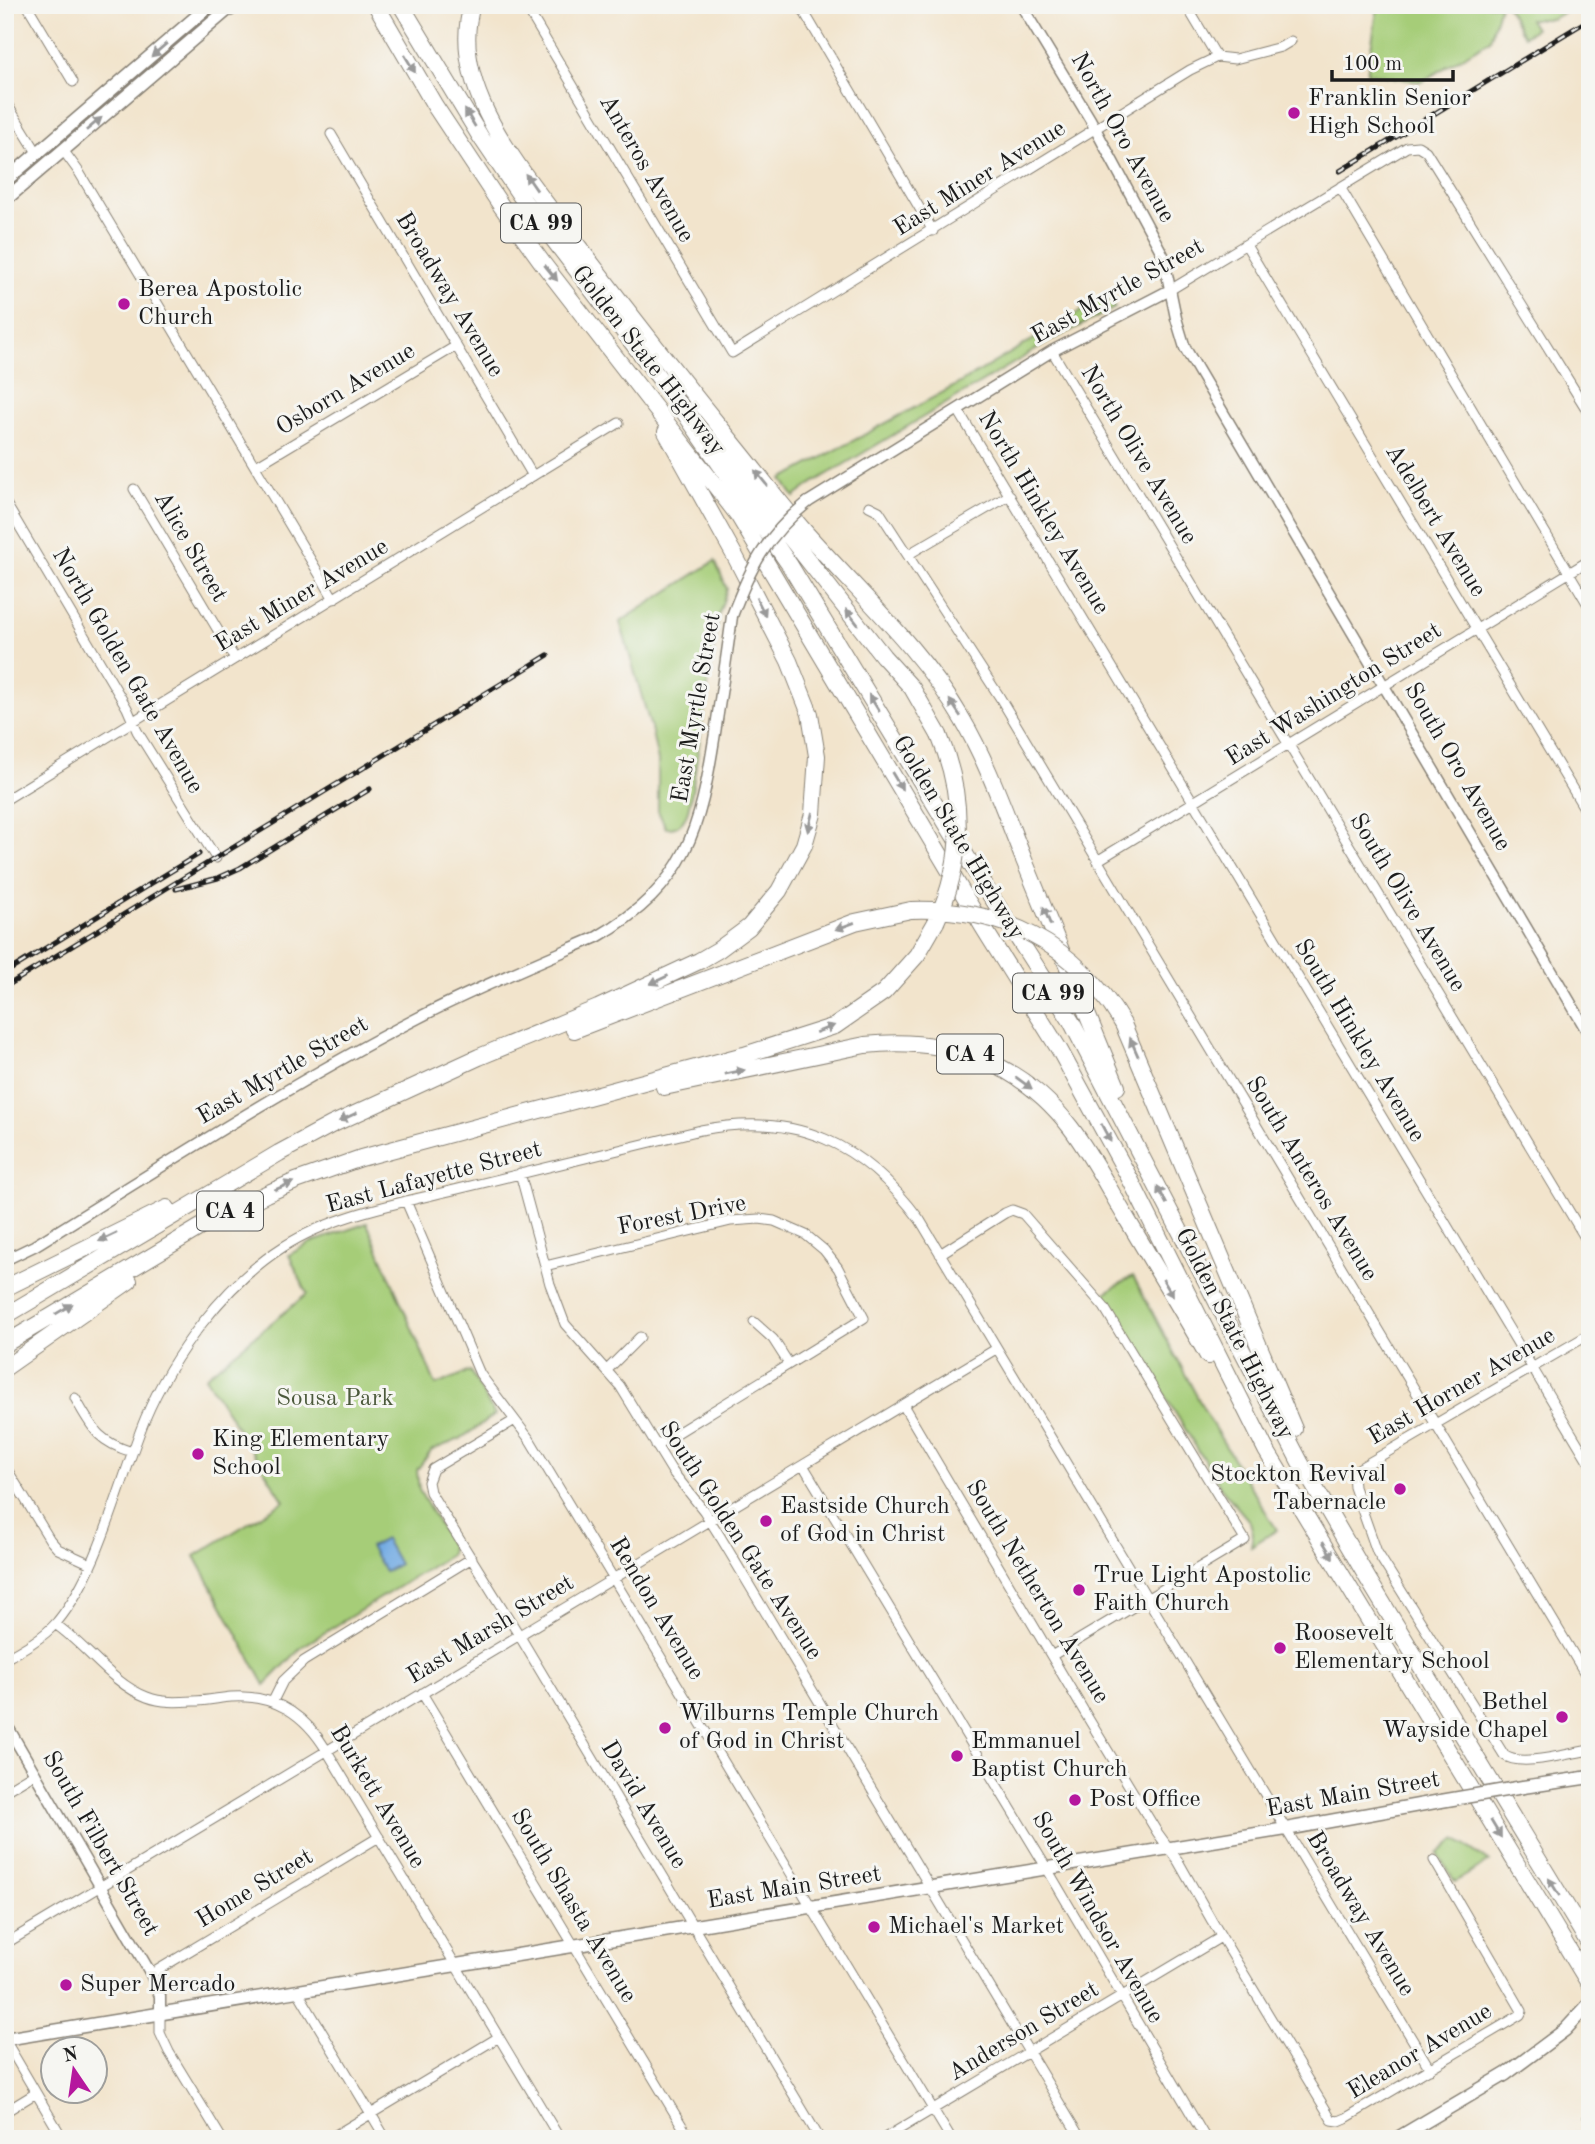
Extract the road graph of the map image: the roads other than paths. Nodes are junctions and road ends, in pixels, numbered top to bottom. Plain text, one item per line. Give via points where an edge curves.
1 (27, 5) edge
2 (210, 5) edge
3 (376, 5) edge
4 (401, 5) edge
5 (472, 5) edge
6 (525, 5) edge
7 (800, 5) edge
8 (1021, 5) edge
9 (1186, 5) edge
10 (228, 6) edge
11 (1291, 41) dead end
12 (1217, 57) junction
13 (73, 82) dead end
14 (5, 101) edge
15 (1096, 130) junction
16 (331, 134) dead end
17 (54, 139) junction
18 (63, 150) junction
19 (38, 154) junction
20 (5, 181) edge
21 (1340, 187) junction
22 (5, 200) edge
23 (933, 231) junction
24 (1246, 245) junction
25 (1170, 290) junction
26 (456, 346) junction
27 (1052, 351) junction
28 (732, 353) joint
29 (647, 396) junction
30 (958, 410) junction
31 (1590, 415) edge
32 (619, 423) dead end
33 (696, 431) junction
34 (256, 466) junction
35 (533, 476) junction
36 (134, 489) dead end
37 (1010, 495) junction
38 (5, 502) edge
39 (869, 506) dead end
40 (1286, 521) joint
41 (909, 554) junction
42 (1590, 560) edge
43 (1569, 573) junction
44 (1191, 579) joint
45 (334, 599) junction
46 (1590, 608) edge
47 (1477, 629) junction
48 (1096, 637) joint
49 (235, 659) junction
50 (1385, 686) junction
51 (133, 722) junction
52 (1289, 745) junction
53 (5, 800) edge
54 (1192, 804) junction
55 (1590, 818) edge
56 (216, 858) dead end
57 (1097, 862) junction
58 (1590, 1036) edge
59 (411, 1089) junction
60 (1122, 1115) junction
61 (477, 1128) junction
62 (279, 1153) junction
63 (520, 1173) junction
64 (407, 1201) junction
65 (233, 1210) junction
66 (1590, 1246) edge
67 (940, 1254) junction
68 (5, 1260) edge
69 (545, 1266) junction
70 (5, 1288) edge
71 (5, 1316) edge
72 (754, 1322) dead end
73 (1590, 1334) edge
74 (640, 1337) dead end
75 (5, 1344) edge
76 (996, 1349) junction
77 (789, 1364) junction
78 (5, 1368) edge
79 (1532, 1368) junction
80 (607, 1370) junction
81 (75, 1398) dead end
82 (903, 1405) junction
83 (515, 1420) junction
84 (1436, 1425) junction
85 (656, 1446) junction
86 (1266, 1450) junction
87 (132, 1452) junction
88 (1590, 1464) edge
89 (803, 1465) junction
90 (5, 1466) edge
91 (710, 1520) junction
92 (472, 1558) junction
93 (91, 1564) junction
94 (615, 1578) junction
95 (1368, 1579) junction
96 (1146, 1598) junction
97 (55, 1624) junction
98 (519, 1635) junction
99 (1053, 1655) junction
100 (5, 1659) edge
101 (1590, 1682) edge
102 (422, 1693) junction
103 (273, 1701) junction
104 (5, 1722) edge
105 (1590, 1750) edge
106 (327, 1751) junction
107 (35, 1773) junction
108 (1590, 1777) edge
109 (5, 1791) edge
110 (1286, 1829) junction
111 (379, 1837) junction
112 (1168, 1847) junction
113 (1434, 1860) dead end
114 (1046, 1867) junction
115 (101, 1887) junction
116 (930, 1887) junction
117 (812, 1907) junction
118 (693, 1926) junction
119 (1221, 1937) junction
120 (5, 1944) edge
121 (1590, 1945) edge
122 (574, 1946) junction
123 (456, 1965) junction
124 (152, 1974) junction
125 (1590, 1985) edge
126 (298, 1992) junction
127 (1121, 1997) junction
128 (1590, 2003) edge
129 (160, 2014) junction
130 (499, 2037) junction
131 (5, 2039) edge
132 (1028, 2051) junction
133 (1430, 2069) junction
134 (36, 2093) junction
135 (933, 2109) junction
136 (5, 2112) edge
137 (371, 2113) junction
138 (1335, 2121) joint
139 (63, 2139) edge
140 (222, 2139) edge
141 (329, 2139) edge
142 (386, 2139) edge
143 (560, 2139) edge
144 (690, 2139) edge
145 (820, 2139) edge
146 (883, 2139) edge
147 (951, 2139) edge
148 (1081, 2139) edge
149 (1206, 2139) edge
150 (1396, 2139) edge

1 - 13 street
2 -> 17 main road
3 -> 29 highway, Golden State Highway / CA 99 via 502,207
33 -> 4 highway, Golden State Highway / CA 99 via 524,201
60 -> 5 highway via 1124,1105 1114,1080 961,717 913,650 803,530 657,348 514,157 480,100 471,73 467,43
6 - 28 street, Anteros Avenue
7 - 23 street
8 - 15 street, North Oro Avenue
9 - 12 street
18 -> 10 main road
11 - 12 street, East Miner Avenue via 1235,59
12 - 15 street, East Miner Avenue
14 - 19 street
15 - 23 street, East Miner Avenue
15 - 25 street, North Oro Avenue via 1163,254
16 - 26 street, Broadway Avenue
17 - 18 main road
17 - 19 main road
18 - 22 main road
18 - 34 street
19 - 20 main road
21 - 24 street, East Myrtle Street
21 - 31 street, East Myrtle Street via 1407,146 1426,151
21 - 43 street
23 - 28 street, East Miner Avenue
24 - 25 street, East Myrtle Street
24 - 47 street, Adelbert Avenue
25 - 27 street, East Myrtle Street
25 - 40 street, North Oro Avenue via 1185,348
26 - 34 street, Osborn Avenue
26 - 35 street, Broadway Avenue
27 - 30 street, East Myrtle Street
27 - 44 street, North Olive Avenue
29 -> 59 highway via 797,678 810,714 817,756 809,831 779,891 749,926 718,950
29 -> 86 highway, Golden State Highway / CA 99 via 738,515 1059,1049
30 - 37 street, North Hinkley Avenue
30 - 68 street, East Myrtle Street, bridge via 808,502 754,563 732,616 698,820 672,872 632,914 597,937 373,1042
32 - 35 street, East Miner Avenue
60 -> 33 highway, Golden State Highway / CA 99 via 1071,1021 789,564
61 -> 33 highway, bridge via 835,1026 884,992 917,955 953,877 959,829 954,781 939,735 912,688 735,467
34 - 45 street
35 - 45 street, East Miner Avenue
36 - 49 street, Alice Street
37 - 41 street
37 - 48 street, North Hinkley Avenue
38 - 51 street, North Golden Gate Avenue
39 - 41 street, South Anteros Avenue via 880,511
40 - 50 street, South Oro Avenue
41 - 57 street, South Anteros Avenue
42 - 43 street, East Washington Street
43 - 46 street
43 - 47 street, East Washington Street
44 - 52 street, South Olive Avenue
45 - 49 street, East Miner Avenue
47 - 50 street, East Washington Street
47 - 55 street, Adelbert Avenue
48 - 54 street, South Hinkley Avenue
49 - 51 street, East Miner Avenue
50 - 52 street, East Washington Street
50 - 58 street, South Oro Avenue
51 - 53 street, East Miner Avenue
51 - 56 street, North Golden Gate Avenue
52 - 54 street, East Washington Street
52 - 66 street, South Olive Avenue
54 - 57 street, East Washington Street
54 - 79 street, South Hinkley Avenue
57 - 84 street, South Anteros Avenue
59 -> 62 highway, CA 4
95 -> 59 highway, CA 4, bridge via 1280,1400 1123,1024 1084,972 1035,936 1010,924 953,910 911,910 873,917
95 -> 60 highway, Golden State Highway / CA 99 via 1289,1441
65 -> 61 highway, CA 4 via 328,1169
61 -> 86 highway, CA 4 via 865,1045 918,1042 979,1058 1033,1089 1072,1129
62 -> 70 highway
62 - 71 highway, CA 4
63 - 64 street, East Lafayette Street
63 - 67 street, East Lafayette Street via 720,1126 786,1128 836,1144 878,1171 907,1202
63 - 69 street, South Golden Gate Avenue
64 - 83 street, Rendon Avenue via 480,1374
64 - 87 street, East Lafayette Street via 311,1232 249,1273 186,1348 147,1415
75 -> 65 highway, CA 4
65 - 78 highway
67 - 76 street, East Lafayette Street
67 - 96 street via 1005,1213 1023,1214 1104,1307 1245,1540
69 - 77 street, Forest Drive via 732,1221 774,1221 806,1235 824,1250 864,1318
69 - 80 street, South Golden Gate Avenue via 565,1324
72 - 77 street via 773,1339
73 - 79 street, East Horner Avenue
74 - 80 street
76 - 82 street, East Marsh Street
76 - 96 street, Broadway Avenue
77 - 85 street
79 - 84 street, East Horner Avenue
79 - 88 street, South Hinkley Avenue
80 - 85 street, South Golden Gate Avenue
81 - 87 street via 101,1438
82 - 89 street, East Marsh Street
82 - 99 street, South Netherton Avenue
83 - 92 street, David Avenue via 438,1465 430,1475 430,1492
83 - 94 street, Rendon Avenue
84 - 101 street, South Anteros Avenue
84 - 105 street, East Horner Avenue via 1353,1472 1377,1552 1509,1760
85 - 91 street, South Golden Gate Avenue
86 -> 125 highway, Golden State Highway / CA 99
87 - 93 street, East Lafayette Street
89 - 91 street, East Marsh Street
89 - 114 street, South Windsor Avenue
90 - 93 street via 50,1540
91 - 94 street, East Marsh Street
91 - 116 street, South Golden Gate Avenue
92 - 98 street, David Avenue
92 - 103 street via 304,1661 283,1681
93 - 97 street, East Lafayette Street via 82,1586
94 - 98 street, East Marsh Street
94 - 117 street, Rendon Avenue
121 -> 95 highway, Golden State Highway / CA 99
96 - 99 street
96 - 110 street, Broadway Avenue
97 - 100 street, East Lafayette Street
97 - 103 street, Burkett Avenue via 127,1687 153,1699 175,1703 241,1696
98 - 102 street, East Marsh Street
98 - 118 street, David Avenue
99 - 112 street, South Netherton Avenue
102 - 106 street, East Marsh Street
102 - 122 street, South Shasta Avenue
103 - 106 street, Burkett Avenue via 305,1720
104 - 107 street, South Filbert Street
106 - 111 street, Burkett Avenue
106 - 115 street, East Marsh Street
107 - 109 street
107 - 115 street, South Filbert Street
108 - 110 main road, East Main Street, bridge
110 - 112 main road, East Main Street
110 - 133 street, Broadway Avenue
111 - 123 street, Burkett Avenue
111 - 124 street, Home Street
112 - 114 main road, East Main Street
112 - 119 street, South Netherton Avenue
113 - 133 street, Eleanor Avenue via 1522,2011
114 - 116 main road, East Main Street
114 - 127 street, South Windsor Avenue
115 - 120 street, East Marsh Street
115 - 124 street, South Filbert Street
116 - 117 main road, East Main Street
116 - 132 street, South Golden Gate Avenue
117 - 118 main road, East Main Street
117 - 135 street, Rendon Avenue
118 - 122 main road, East Main Street
118 - 145 street, David Avenue
119 - 127 street, Anderson Street
119 - 138 street, South Netherton Avenue
122 - 123 main road, East Main Street
122 - 144 street, South Shasta Avenue
123 - 126 main road, East Main Street
123 - 130 street, Burkett Avenue
124 - 129 street, South Filbert Street via 160,1996
126 - 129 main road, East Main Street
126 - 137 street
127 - 132 street, Anderson Street
127 - 149 street, South Windsor Avenue
128 - 150 main road via 1565,2030 1506,2074
129 - 131 main road, East Main Street
129 - 140 street, South Filbert Street via 160,2033 169,2052
130 - 137 street
130 - 143 street, Burkett Avenue
131 - 134 street
132 - 135 street, Anderson Street
132 - 148 street, South Golden Gate Avenue
133 - 138 street, Eleanor Avenue
134 - 136 street
134 - 139 street
135 - 146 street, Anderson Street
135 - 147 street, Rendon Avenue
137 - 141 street
137 - 142 street

